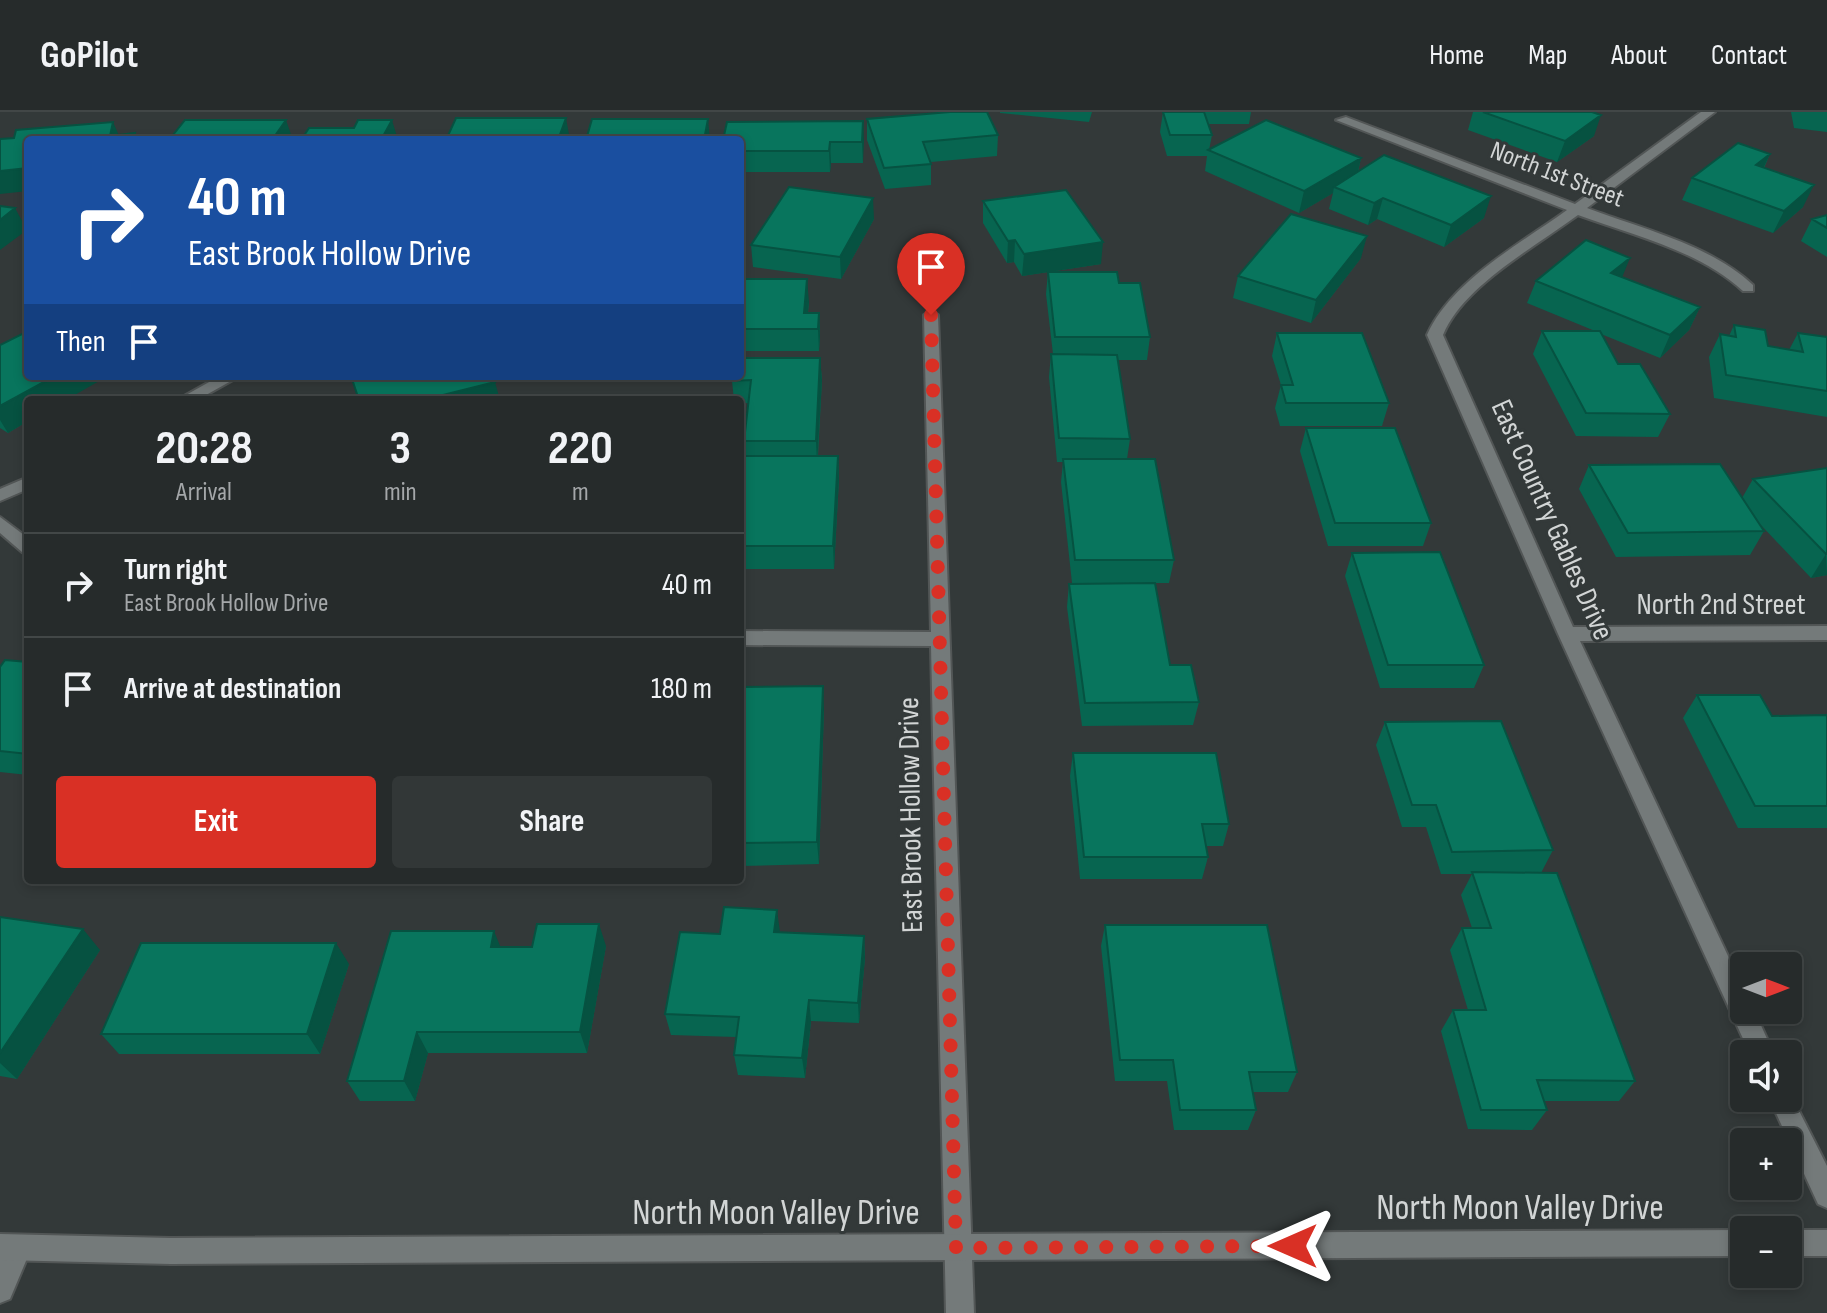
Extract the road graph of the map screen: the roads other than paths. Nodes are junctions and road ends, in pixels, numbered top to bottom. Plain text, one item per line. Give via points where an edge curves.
1 (1709, 112) edge
2 (1342, 120) dead end
3 (1578, 208) junction
4 (1748, 288) dead end
5 (931, 315) dead end
6 (224, 380) edge
7 (193, 396) edge
8 (24, 484) edge
9 (0, 496) edge
10 (0, 523) edge
11 (24, 544) edge
12 (1827, 633) edge
13 (1567, 634) junction
14 (744, 638) edge
15 (940, 639) junction
16 (1756, 1040) edge
17 (1788, 1112) edge
18 (1827, 1195) edge
19 (1730, 1243) edge
20 (1802, 1243) edge
21 (1827, 1243) edge
22 (9, 1248) edge
23 (956, 1248) junction
24 (0, 1289) edge
25 (960, 1313) edge

1 - 3 street, East Country Gables Drive
2 - 3 street, North 1st Street
3 - 4 street, North 1st Street via 1702,257
3 - 13 street, East Country Gables Drive via 1457,299 1435,335
5 - 15 street, East Brook Hollow Drive
6 - 7 street
8 - 9 street
10 - 11 street
12 - 13 street, North 2nd Street
13 - 16 street, East Country Gables Drive
14 - 15 street
15 - 23 street, East Brook Hollow Drive
17 - 18 street
19 - 23 street, North Moon Valley Drive
20 - 21 street
22 - 23 street, North Moon Valley Drive
22 - 24 street
23 - 25 street, East Brook Hollow Drive

